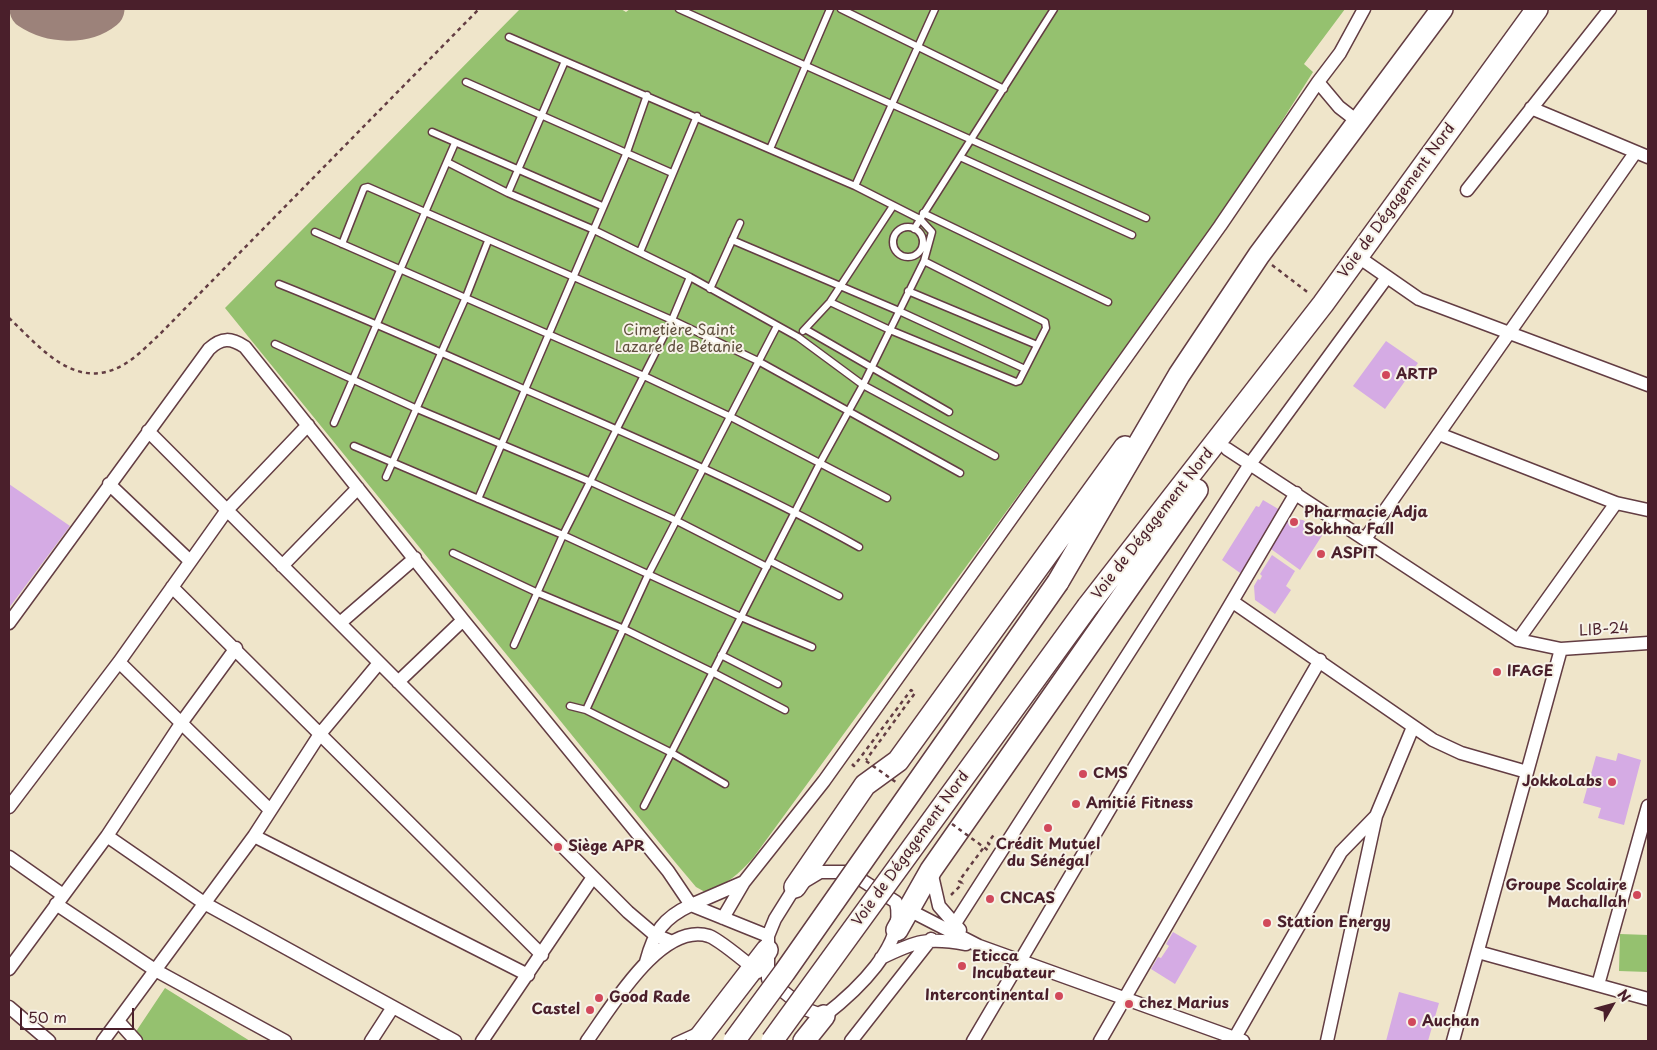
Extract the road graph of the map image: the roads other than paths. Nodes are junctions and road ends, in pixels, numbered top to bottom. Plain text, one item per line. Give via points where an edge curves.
1 (679, 9) edge
2 (830, 9) edge
3 (841, 9) edge
4 (935, 9) edge
5 (1054, 9) edge
6 (1364, 9) edge
7 (1442, 9) edge
8 (1537, 9) edge
9 (1610, 9) edge
10 (508, 37) dead end
11 (918, 46) junction
12 (565, 60) junction
13 (807, 64) junction
14 (466, 82) dead end
15 (1318, 82) junction
16 (1004, 89) junction
17 (647, 95) junction
18 (891, 105) junction
19 (1532, 108) junction
20 (541, 115) junction
21 (697, 116) junction
22 (1357, 122) junction
23 (432, 132) dead end
24 (971, 139) junction
25 (455, 142) junction
26 (770, 149) junction
27 (627, 152) junction
28 (1636, 152) junction
29 (960, 157) junction
30 (1648, 157) edge
31 (447, 162) junction
32 (519, 170) junction
33 (672, 173) junction
34 (855, 186) junction
35 (1467, 190) dead end
36 (508, 193) junction
37 (602, 206) junction
38 (893, 206) junction
39 (424, 212) junction
40 (921, 216) junction
41 (1146, 218) dead end
42 (740, 223) dead end
43 (914, 228) junction
44 (592, 229) junction
45 (315, 232) dead end
46 (1132, 235) dead end
47 (732, 240) junction
48 (488, 241) junction
49 (342, 244) junction
50 (640, 252) junction
51 (1357, 256) junction
52 (924, 261) junction
53 (399, 269) junction
54 (1387, 276) junction
55 (690, 277) junction
56 (573, 278) junction
57 (279, 284) dead end
58 (840, 287) junction
59 (710, 288) junction
60 (908, 291) junction
61 (466, 297) junction
62 (830, 302) junction
63 (1108, 302) dead end
64 (899, 311) junction
65 (672, 320) junction
66 (375, 324) junction
67 (777, 326) junction
68 (805, 329) junction
69 (890, 330) junction
70 (548, 332) junction
71 (1510, 333) junction
72 (798, 337) junction
73 (275, 344) dead end
74 (1037, 345) junction
75 (441, 351) junction
76 (758, 361) junction
77 (871, 369) junction
78 (1025, 369) junction
79 (1269, 374) junction
80 (1179, 375) junction
81 (644, 376) junction
82 (352, 378) junction
83 (1648, 384) edge
84 (863, 386) junction
85 (524, 389) junction
86 (416, 408) junction
87 (849, 412) junction
88 (949, 412) dead end
89 (729, 416) junction
90 (334, 423) dead end
91 (308, 425) junction
92 (618, 429) junction
93 (148, 430) junction
94 (1439, 434) junction
95 (500, 443) junction
96 (354, 446) dead end
97 (1227, 449) junction
98 (995, 456) dead end
99 (392, 462) junction
100 (820, 463) junction
101 (1250, 464) junction
102 (703, 469) junction
103 (960, 473) dead end
104 (386, 477) dead end
105 (591, 482) junction
106 (109, 484) junction
107 (358, 488) junction
108 (1296, 493) junction
109 (887, 498) dead end
110 (478, 499) junction
111 (1616, 503) junction
112 (227, 510) junction
113 (1648, 510) edge
114 (796, 511) junction
115 (677, 521) junction
116 (563, 535) junction
117 (1365, 539) junction
118 (859, 547) dead end
119 (453, 553) dead end
120 (415, 558) junction
121 (190, 562) junction
122 (769, 564) junction
123 (282, 566) junction
124 (648, 575) junction
125 (172, 587) junction
126 (538, 593) junction
127 (839, 596) dead end
128 (1234, 602) junction
129 (741, 617) junction
130 (463, 620) junction
131 (9, 623) edge
132 (340, 623) junction
133 (624, 629) junction
134 (1518, 640) junction
135 (1648, 643) edge
136 (514, 645) dead end
137 (812, 647) dead end
138 (236, 648) junction
139 (1562, 649) junction
140 (721, 654) junction
141 (1320, 660) junction
142 (119, 662) junction
143 (379, 662) junction
144 (712, 672) junction
145 (398, 682) junction
146 (778, 684) dead end
147 (570, 706) dead end
148 (586, 710) junction
149 (785, 710) dead end
150 (182, 722) junction
151 (1413, 727) junction
152 (320, 734) junction
153 (670, 752) junction
154 (1527, 772) junction
155 (725, 784) dead end
156 (644, 806) dead end
157 (9, 807) edge
158 (270, 810) junction
159 (1647, 812) edge
160 (1376, 816) junction
161 (107, 836) junction
162 (254, 836) junction
163 (9, 857) edge
164 (931, 870) junction
165 (593, 877) junction
166 (744, 882) junction
167 (795, 887) junction
168 (60, 899) junction
169 (204, 903) junction
170 (691, 905) junction
171 (903, 906) junction
172 (723, 918) junction
173 (954, 925) junction
174 (897, 930) joint
175 (655, 936) junction
176 (931, 940) junction
177 (670, 941) junction
178 (767, 943) junction
179 (978, 946) junction
180 (1478, 952) junction
181 (542, 955) junction
182 (881, 958) junction
183 (646, 962) junction
184 (1021, 962) junction
185 (9, 969) edge
186 (155, 970) junction
187 (760, 973) junction
188 (528, 975) junction
189 (1598, 985) junction
190 (1125, 999) junction
191 (1648, 999) edge
192 (9, 1007) edge
193 (393, 1007) junction
194 (824, 1016) junction
195 (118, 1021) junction
196 (702, 1034) edge
197 (1237, 1040) edge
198 (49, 1041) edge
199 (103, 1041) edge
200 (136, 1041) edge
201 (286, 1041) edge
202 (371, 1041) edge
203 (455, 1041) edge
204 (482, 1041) edge
205 (586, 1041) edge
206 (675, 1041) edge
207 (734, 1041) edge
208 (772, 1041) edge
209 (804, 1041) edge
210 (851, 1041) edge
211 (973, 1041) edge
212 (1100, 1041) edge
213 (1327, 1041) edge
214 (1453, 1041) edge

1 - 13 lane
2 - 13 lane
3 - 11 lane
4 - 11 lane
5 - 16 lane
6 - 15 street via 1340,53
7 - 22 highway, Voie de Dégagement Nord
8 - 51 highway, Voie de Dégagement Nord
9 - 19 street
10 - 12 lane
11 - 16 lane
11 - 18 lane
12 - 17 lane
12 - 20 lane
13 - 18 lane
13 - 26 lane
14 - 20 lane
15 - 22 street
15 - 166 street via 1220,226 824,781
16 - 24 lane
17 - 21 lane
17 - 27 lane
18 - 24 lane
18 - 34 lane
19 - 28 street
19 - 35 street
20 - 27 lane
20 - 32 lane
21 - 26 lane
21 - 33 lane
22 - 80 highway, Voie de Dégagement Nord via 1259,255
23 - 25 lane
24 - 29 lane
24 - 41 lane
25 - 31 lane
25 - 32 lane
26 - 34 lane
27 - 33 lane
27 - 37 lane
28 - 30 street
28 - 71 street
29 - 40 lane
29 - 46 lane
31 - 36 lane
31 - 39 lane
32 - 36 lane
32 - 37 lane
33 - 50 lane
34 - 38 lane
36 - 44 lane
37 - 44 lane
38 - 40 lane
38 - 58 lane
39 - 48 lane
39 - 49 lane via 364,188
39 - 53 lane
40 - 43 lane
40 - 52 lane via 932,232
40 - 63 lane
42 - 47 lane
43 - 43 lane via 900,229 893,237 893,247 903,257 913,257 921,250 923,240
44 - 50 lane
44 - 56 lane
45 - 49 lane
47 - 58 lane
47 - 59 lane
48 - 56 lane
48 - 61 lane
49 - 53 lane
50 - 55 lane
51 - 54 street
51 - 79 highway, Voie de Dégagement Nord
52 - 60 lane
52 - 74 lane via 1045,322 1046,328
53 - 61 lane
53 - 66 lane
54 - 71 street via 1419,299
54 - 101 street
55 - 59 lane
55 - 65 lane
56 - 65 lane
56 - 70 lane
57 - 66 lane
58 - 62 lane
58 - 64 lane
59 - 67 lane
60 - 64 lane
60 - 74 lane
61 - 70 lane
61 - 75 lane
62 - 68 lane
62 - 69 lane
64 - 69 lane
64 - 78 lane
65 - 76 lane
65 - 81 lane
66 - 75 lane
66 - 82 lane
67 - 72 lane
67 - 76 lane
68 - 72 lane
68 - 77 lane
69 - 77 lane
69 - 78 lane via 1016,382
70 - 81 lane
70 - 85 lane
71 - 83 street
71 - 94 street
72 - 84 lane
73 - 82 lane
74 - 78 lane
75 - 85 lane
75 - 86 lane
76 - 87 lane
76 - 89 lane
77 - 84 lane
77 - 88 lane
79 - 97 highway via 1242,428
79 - 208 highway, Voie de Dégagement Nord, bridge via 1088,606
80 - 167 highway via 898,761 865,785
80 - 207 highway, Voie de Dégagement Nord, bridge via 1058,582
81 - 89 lane
81 - 92 lane
82 - 86 lane
82 - 90 lane
84 - 87 lane
84 - 98 lane
85 - 92 lane
85 - 95 lane
86 - 95 lane
86 - 99 lane
87 - 100 lane
87 - 103 lane
89 - 100 lane
89 - 102 lane
91 - 93 street via 246,347 233,339 223,339 209,349
91 - 107 street
91 - 112 street
92 - 102 lane
92 - 105 lane
93 - 106 street
93 - 112 street
94 - 111 street
94 - 117 street
95 - 105 lane
95 - 110 lane
96 - 99 lane
97 - 101 street
97 - 164 highway
99 - 104 lane
99 - 110 lane
100 - 109 lane
100 - 114 lane
101 - 108 street
101 - 173 street
102 - 114 lane
102 - 115 lane
105 - 115 lane
105 - 116 lane
106 - 121 street
106 - 131 street
107 - 120 street
107 - 123 street
108 - 117 street
108 - 128 street
110 - 116 lane
111 - 113 street
111 - 134 street
112 - 121 street
112 - 123 street
114 - 118 lane
114 - 122 lane
115 - 122 lane
115 - 124 lane
116 - 124 lane
116 - 126 lane
117 - 134 street
119 - 126 lane
120 - 130 street
120 - 132 street
121 - 125 street
122 - 127 lane
122 - 129 lane
123 - 132 street
124 - 129 lane
124 - 133 lane
125 - 138 street
125 - 142 street
126 - 133 lane
126 - 136 lane
128 - 141 street
128 - 184 street
129 - 137 lane
129 - 140 lane
130 - 145 street
130 - 170 street via 668,871
132 - 143 street
133 - 144 lane
133 - 148 lane
134 - 139 street, LIB-24
135 - 139 street, LIB-24
138 - 150 street
138 - 152 street
139 - 154 street
140 - 144 lane
140 - 146 lane
141 - 151 street
141 - 190 street
142 - 150 street
142 - 157 street
143 - 145 street
143 - 152 street
144 - 149 lane
144 - 153 lane
145 - 165 street
147 - 148 lane
148 - 153 lane
150 - 158 street
150 - 161 street
151 - 154 street via 1461,753
151 - 160 street
152 - 158 street
152 - 181 street
153 - 155 lane
153 - 156 lane
154 - 180 street
158 - 162 street
159 - 189 street
160 - 197 street via 1341,852
160 - 213 street
161 - 168 street
161 - 169 street
162 - 169 street
162 - 188 street
163 - 168 street
164 - 171 highway
164 - 173 street via 939,906
165 - 175 street
165 - 181 street
166 - 170 street
166 - 172 street
167 - 171 street via 820,872 849,872
167 - 178 street via 775,919
168 - 185 street
168 - 186 street
169 - 186 street
169 - 193 street
170 - 172 street
170 - 175 street via 670,916
171 - 174 highway
171 - 179 street
172 - 178 street
173 - 179 street
174 - 182 street
175 - 177 street
175 - 183 street
176 - 179 street
176 - 182 street via 913,942
176 - 210 street
177 - 183 street
177 - 187 street via 693,934 711,936
178 - 187 highway
179 - 184 street
180 - 189 street
180 - 214 street
181 - 188 street
182 - 194 street via 862,983
183 - 205 street
184 - 190 street
184 - 211 street
186 - 195 street
186 - 201 street
187 - 194 street via 805,1009
187 - 196 highway
188 - 204 street
189 - 191 street
190 - 197 street
190 - 212 street
192 - 198 street
193 - 202 street
193 - 203 street
194 - 209 highway
195 - 199 street
195 - 200 street
196 - 206 lane

